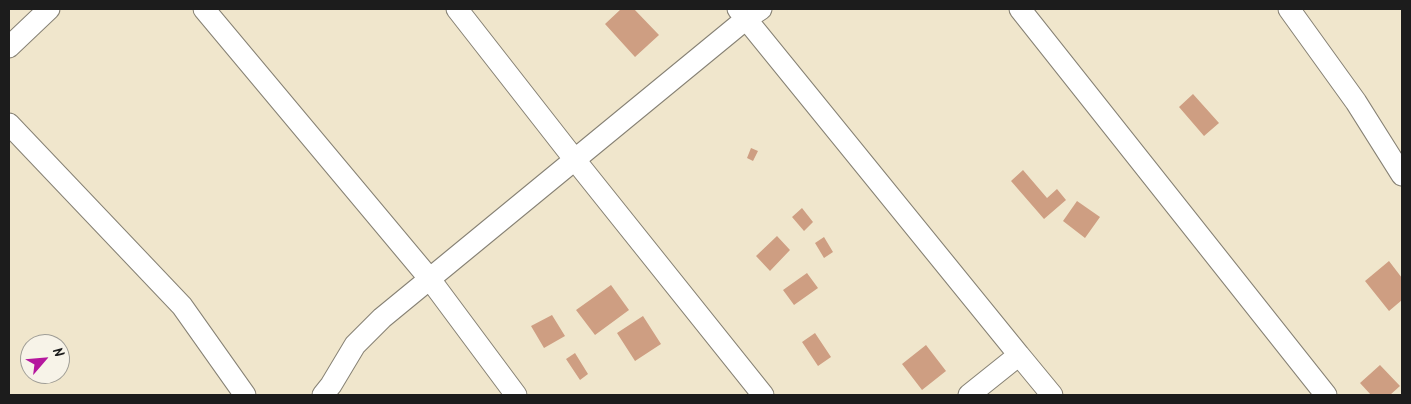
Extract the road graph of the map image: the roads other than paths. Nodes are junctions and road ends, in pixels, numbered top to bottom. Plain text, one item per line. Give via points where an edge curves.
1 (49, 9) edge
2 (204, 9) edge
3 (457, 9) edge
4 (1020, 9) edge
5 (1289, 9) edge
6 (748, 12) edge
7 (9, 47) edge
8 (9, 124) edge
9 (575, 160) junction
10 (1402, 176) edge
11 (429, 278) junction
12 (1019, 355) junction
13 (245, 395) edge
14 (323, 395) edge
15 (516, 395) edge
16 (763, 395) edge
17 (969, 395) edge
18 (1052, 395) edge
19 (1326, 395) edge

1 - 7 street
2 - 11 street
3 - 9 street
4 - 19 street
5 - 10 street via 1356,102
6 - 9 street
6 - 12 street
8 - 13 street via 182,306
9 - 11 street
9 - 16 street
11 - 14 street via 355,346
11 - 15 street
12 - 17 street
12 - 18 street

